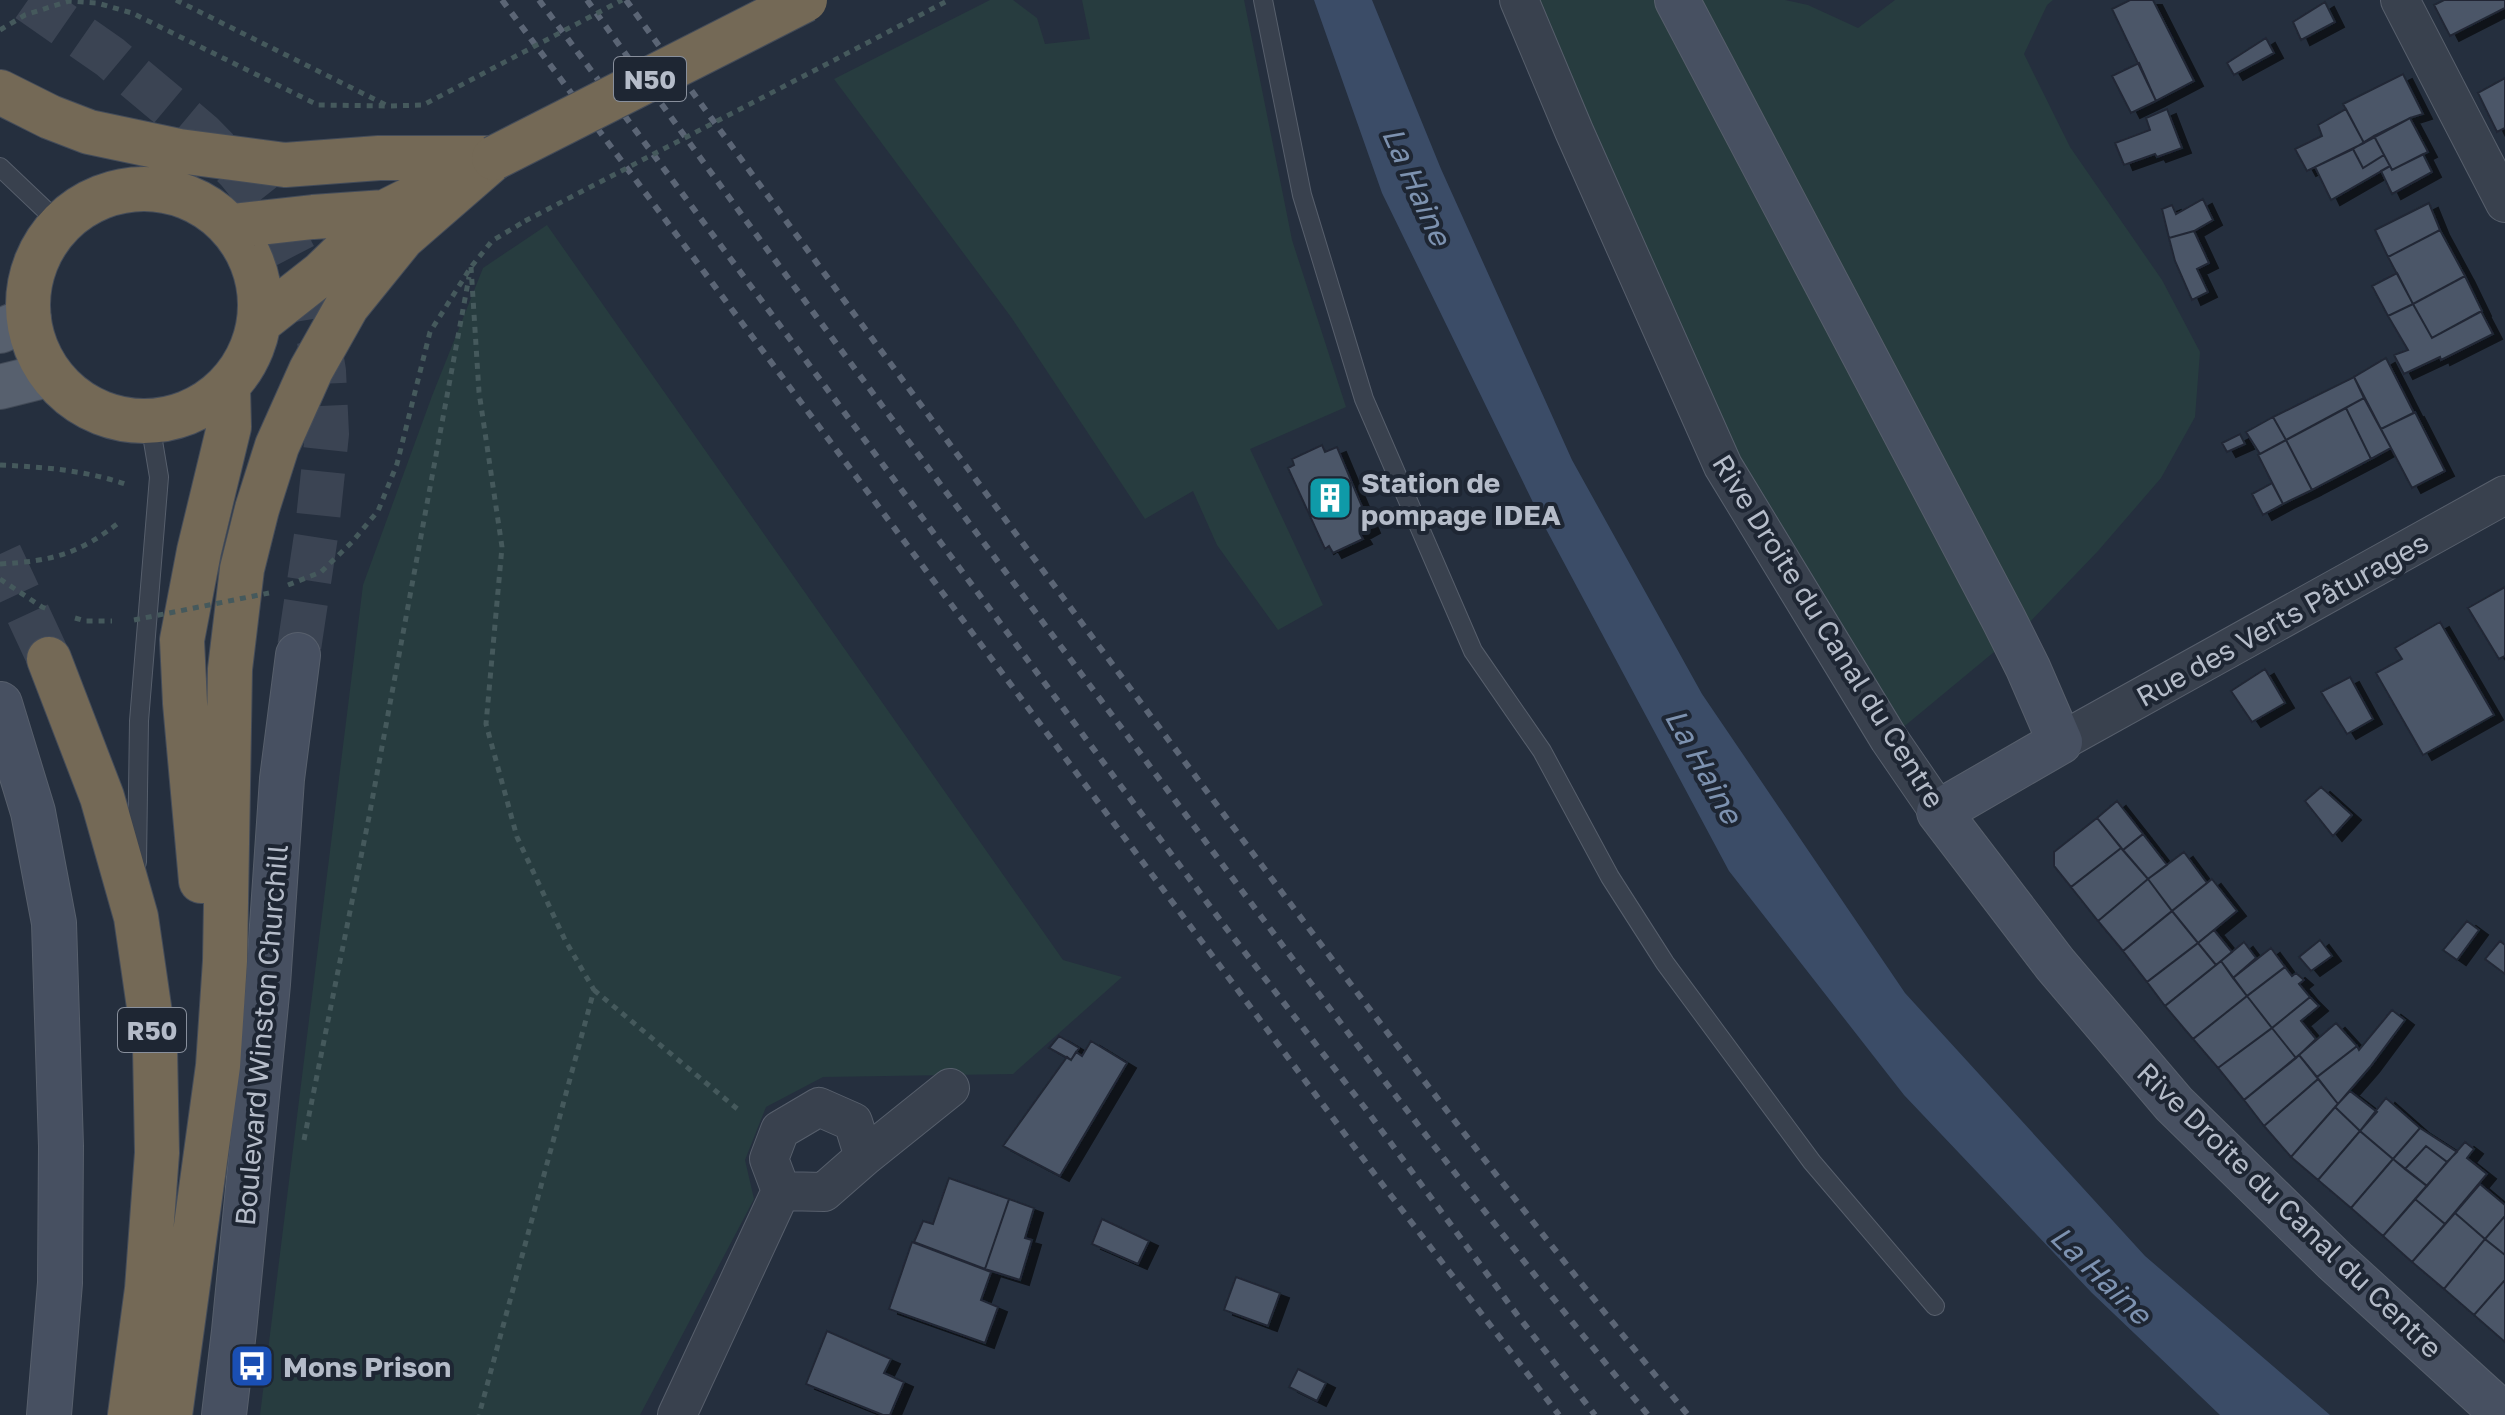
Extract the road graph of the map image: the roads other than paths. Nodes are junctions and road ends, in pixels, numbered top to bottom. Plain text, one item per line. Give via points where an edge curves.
1 (805, 0) edge
2 (1263, 0) edge
3 (1519, 0) edge
4 (1677, 0) edge
5 (2400, 0) edge
6 (0, 92) edge
7 (0, 121) edge
8 (494, 158) junction
9 (0, 167) edge
10 (138, 188) junction
11 (2505, 203) edge
12 (385, 212) junction
13 (60, 224) junction
14 (232, 226) junction
15 (261, 321) junction
16 (14, 325) edge
17 (48, 375) junction
18 (0, 387) edge
19 (228, 388) junction
20 (150, 423) junction
21 (2505, 495) edge
22 (298, 655) tunnel mouth
23 (49, 659) tunnel mouth
24 (0, 704) edge
25 (2060, 742) junction
26 (1939, 812) junction
27 (136, 917) junction
28 (950, 1088) dead end
29 (864, 1157) junction
30 (206, 1164) junction
31 (781, 1191) junction
32 (1935, 1306) dead end
33 (172, 1410) edge
34 (49, 1415) edge
35 (130, 1415) edge
36 (224, 1415) edge
37 (677, 1415) edge
38 (2504, 1415) edge

1 - 8 highway, N50, bridge
2 - 32 lane via 1302,195 1364,399 1473,651 1542,751 1610,877 1665,963 1812,1162
3 - 26 street, Rive Droite du Canal du Centre via 1723,466
4 - 25 street via 2004,620
5 - 11 street
6 - 8 highway via 89,132 179,151 285,165
7 - 10 highway via 81,151
8 - 12 highway, N50
8 - 30 highway via 402,238 347,306 311,370 257,509 242,569 230,669 225,961
9 - 13 lane
10 - 13 highway via 114,191
10 - 14 highway via 192,198
12 - 14 highway, N50
12 - 15 highway, N50 via 322,273
13 - 16 highway via 45,241
14 - 15 highway via 261,283
15 - 19 highway via 247,363
16 - 17 highway
17 - 18 main road
17 - 20 highway via 95,408
19 - 20 highway via 174,420
19 - 30 highway via 229,427 182,640 206,929
20 - 27 lane via 159,477 139,721
21 - 25 street, Rue des Verts Pâturages
22 - 36 street, Boulevard Winston Churchill
23 - 27 highway, R50 via 102,797
24 - 34 street via 33,812 54,923 60,1283
25 - 26 street
26 - 38 street, Rive Droite du Canal du Centre via 2055,964 2174,1104
27 - 35 highway, R50 via 155,1048 157,1153
28 - 29 street
29 - 31 street via 824,1192
29 - 31 street via 853,1122 819,1107 780,1130 775,1141 769,1159
30 - 33 highway
31 - 37 street

